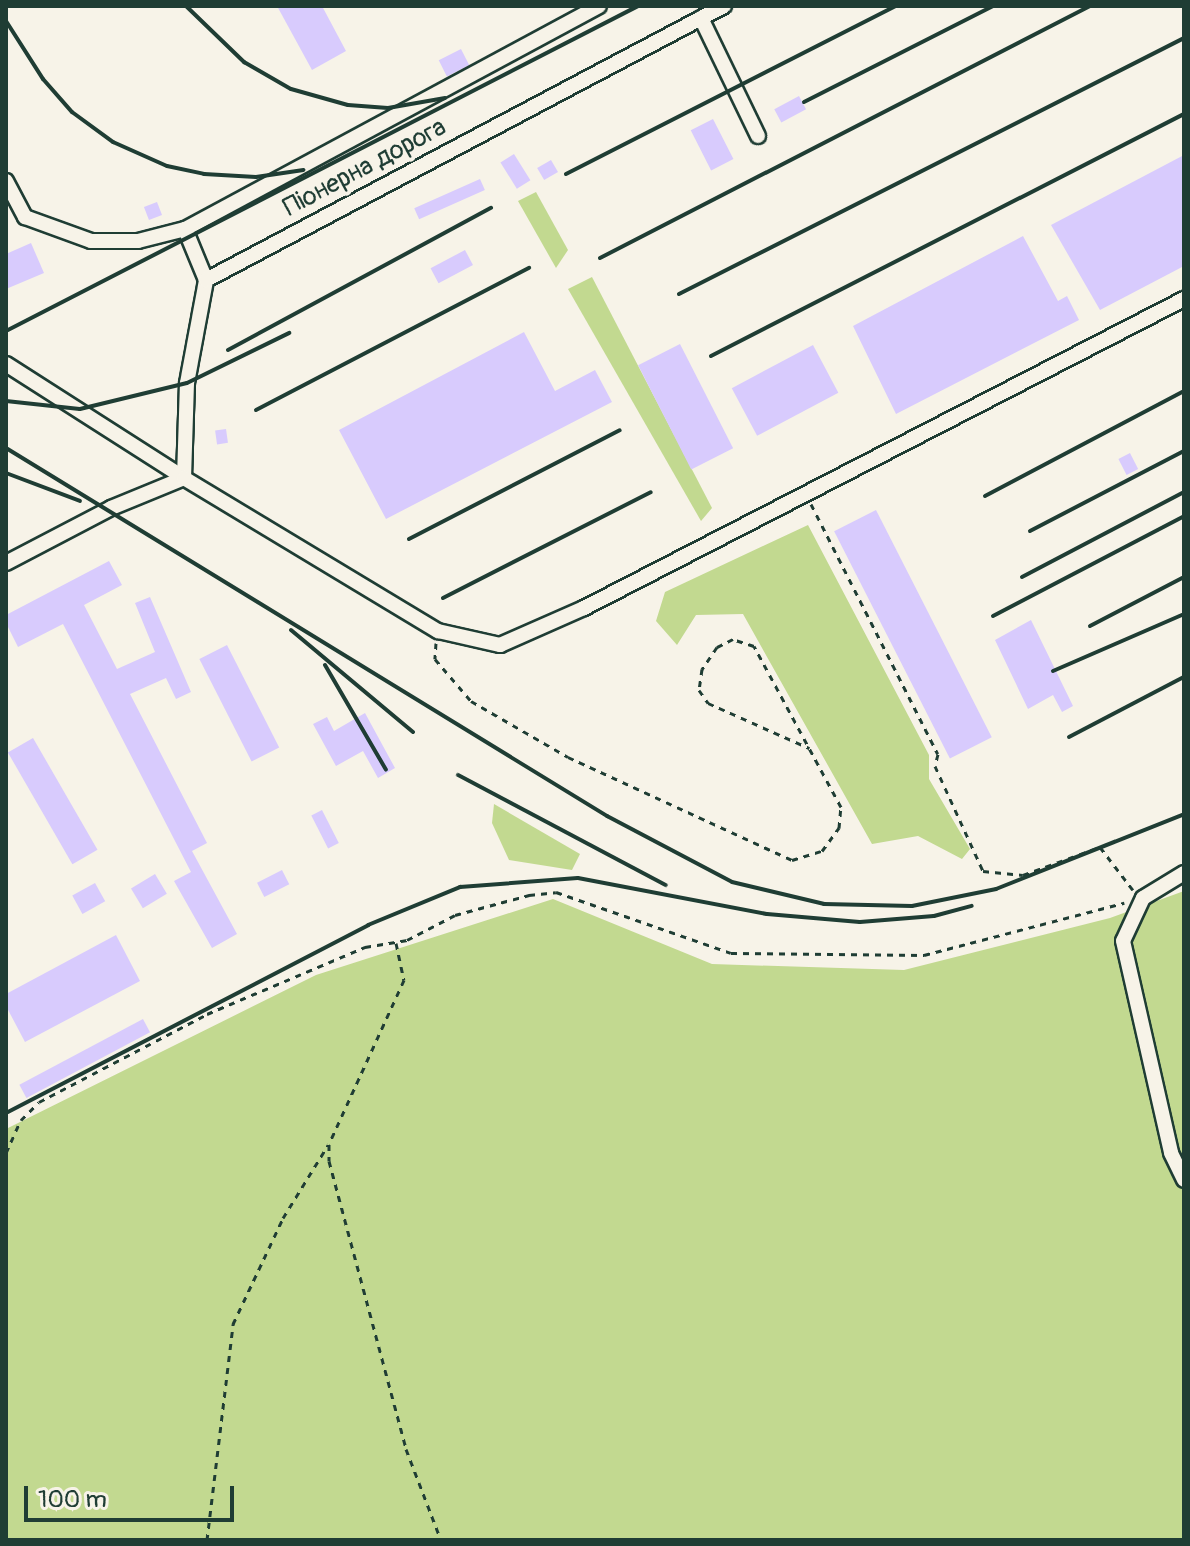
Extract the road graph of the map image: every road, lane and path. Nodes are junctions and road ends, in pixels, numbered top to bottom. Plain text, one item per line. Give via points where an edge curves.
1 (599, 6) edge
2 (724, 6) edge
3 (701, 18) junction
4 (758, 136) dead end
5 (6, 181) edge
6 (185, 229) junction
7 (206, 280) junction
8 (1184, 299) edge
9 (6, 364) edge
10 (184, 478) junction
11 (806, 494) junction
12 (6, 563) edge
13 (438, 631) junction
14 (809, 748) junction
15 (1184, 873) edge
16 (1143, 898) junction
17 (396, 943) junction
18 (329, 1144) junction
19 (6, 1153) edge
20 (1184, 1180) edge
21 (207, 1540) edge
22 (441, 1540) edge

1 - 6 street
2 - 3 street, Піонерна дорога
3 - 4 street
3 - 7 street, Піонерна дорога
5 - 6 street via 25,217 91,241 138,241
6 - 7 street
7 - 10 street via 187,383
8 - 11 street
9 - 10 street
10 - 12 street via 111,508
10 - 13 street
11 - 13 street via 500,645
11 - 16 path via 938,754 935,766 983,871 1023,875 1100,847 1117,863 1123,881
13 - 14 path via 435,659 471,701 582,764 792,860 822,851 839,828 841,807
14 - 14 path via 754,646 733,639 717,647 702,669 699,690 708,703
15 - 16 street
16 - 17 path via 924,955 731,953 556,892 455,915
16 - 20 street via 1123,941 1171,1153
17 - 18 path via 404,980
17 - 19 path via 365,947 286,978 109,1064 32,1107
18 - 21 path via 283,1218 233,1324
18 - 22 path via 329,1161 406,1449

